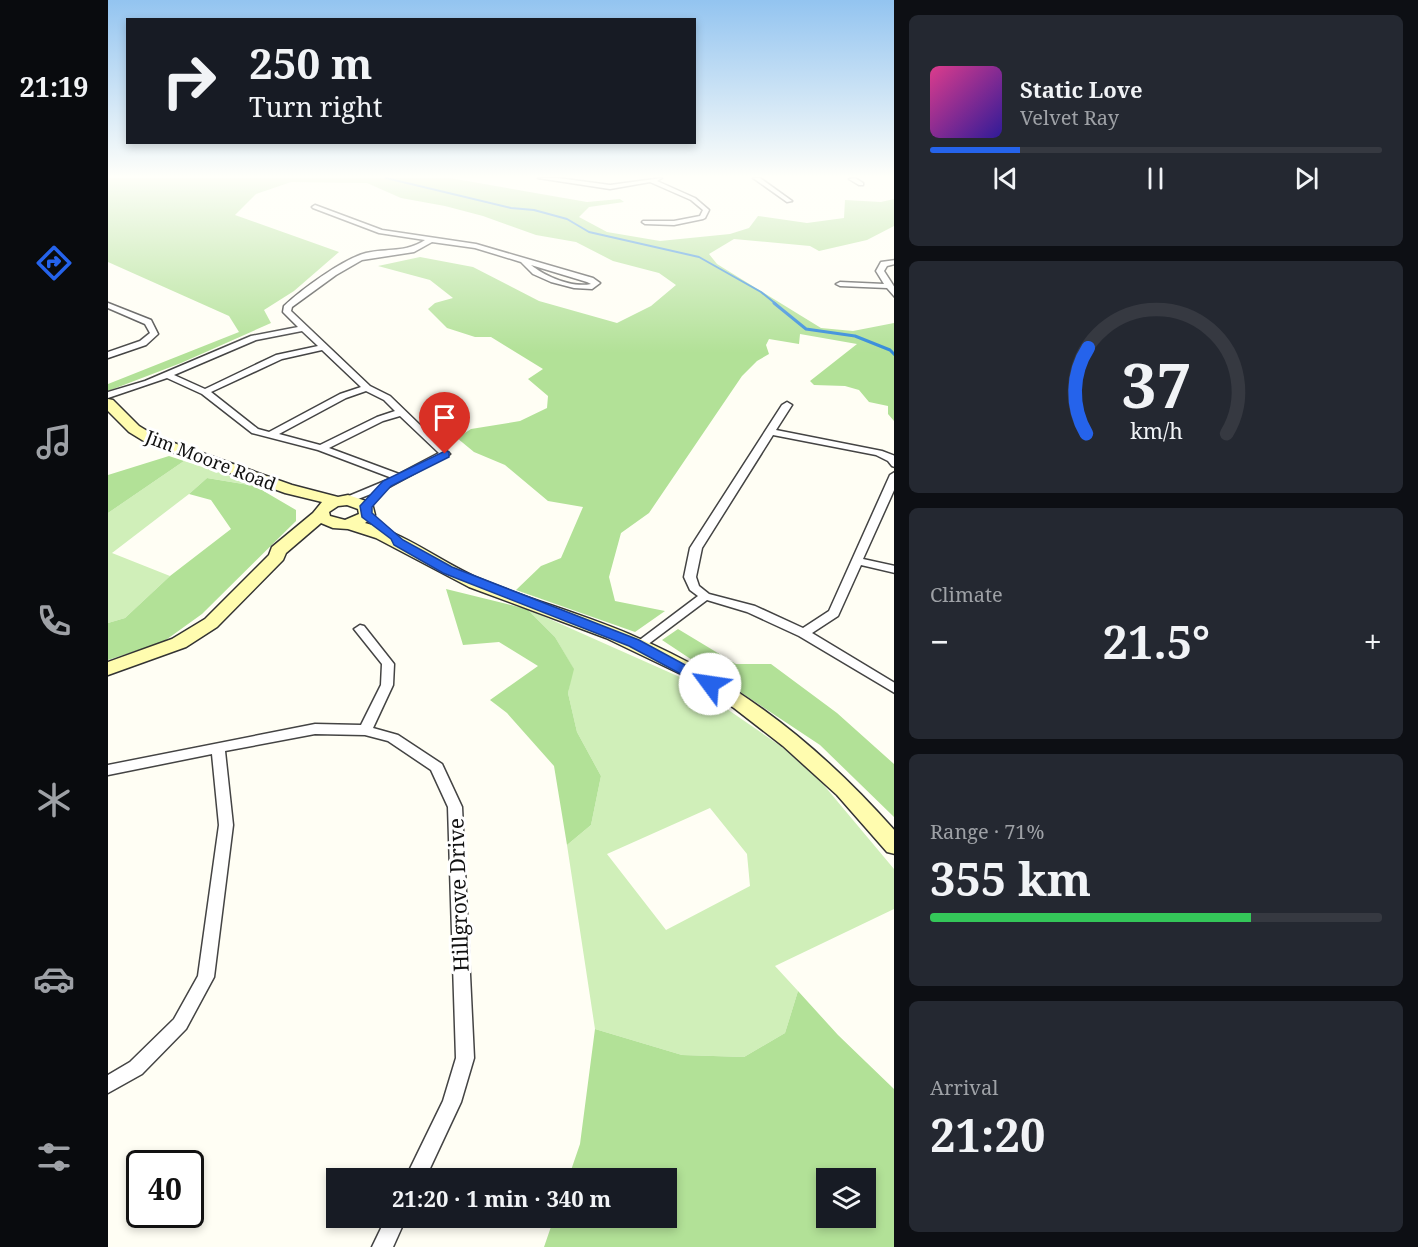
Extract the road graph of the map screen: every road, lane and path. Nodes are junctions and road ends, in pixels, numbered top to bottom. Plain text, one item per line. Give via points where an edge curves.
1 (407, 236) edge
2 (430, 240) junction
3 (524, 261) junction
4 (894, 262) edge
5 (840, 284) dead end
6 (888, 286) junction
7 (894, 295) edge
8 (108, 305) edge
9 (303, 328) junction
10 (324, 347) junction
11 (108, 355) edge
12 (167, 375) junction
13 (367, 388) junction
14 (205, 392) junction
15 (108, 395) edge
16 (108, 403) edge
17 (787, 405) dead end
18 (402, 412) junction
19 (771, 432) junction
20 (270, 435) junction
21 (321, 448) junction
22 (894, 464) edge
23 (894, 475) edge
24 (399, 477) junction
25 (387, 484) junction
26 (290, 490) junction
27 (890, 495) edge
28 (342, 501) junction
29 (366, 510) junction
30 (321, 512) junction
31 (344, 524) junction
32 (398, 542) junction
33 (277, 556) junction
34 (857, 561) junction
35 (894, 570) edge
36 (705, 596) junction
37 (360, 629) dead end
38 (803, 633) junction
39 (639, 645) junction
40 (108, 669) edge
41 (894, 688) edge
42 (365, 730) junction
43 (218, 748) junction
44 (108, 770) edge
45 (894, 846) edge
46 (108, 1084) edge
47 (420, 1168) edge
48 (391, 1228) edge
49 (382, 1247) edge

1 - 2 street
2 - 3 street via 476,246
2 - 9 street via 407,253 357,258 288,306 287,312
3 - 3 street via 530,271 544,276 581,287 596,283
4 - 6 street via 884,264 879,271
5 - 6 street
6 - 7 street
8 - 11 street via 148,322 154,334
9 - 10 street
9 - 12 street via 254,338
10 - 13 street
10 - 14 street via 279,357
12 - 14 street
12 - 15 street
13 - 18 street via 387,398
13 - 20 street via 343,396
14 - 20 street via 250,428
16 - 26 street, Jim Moore Road via 134,429 152,440
17 - 19 street
18 - 21 street
18 - 24 street via 445,454
19 - 22 street via 879,453
19 - 36 street via 696,548 690,577 694,588
20 - 21 street
21 - 24 street
23 - 27 street
24 - 25 street
25 - 28 street
25 - 29 street
26 - 28 street, Jim Moore Road
26 - 30 street, Jim Moore Road
27 - 34 street
28 - 29 street, Jim Moore Road
28 - 30 street
29 - 31 street via 360,520
29 - 32 street
30 - 31 street, Jim Moore Road via 327,521
30 - 33 street
31 - 32 street
31 - 33 street via 320,532
32 - 39 street via 475,582
33 - 40 street via 211,623 179,643
34 - 35 street
34 - 38 street via 834,613
36 - 38 street via 751,609
36 - 39 street
37 - 42 street via 388,664 387,685
38 - 41 street
39 - 45 street via 728,694 783,735 838,783
42 - 43 street, Hillgrove Drive via 315,729
42 - 47 street, Hillgrove Drive via 393,738 437,767 455,807 465,1058 452,1102
43 - 44 street, Hillgrove Drive
43 - 46 street via 226,825 206,977 180,1024 136,1068
48 - 49 street

